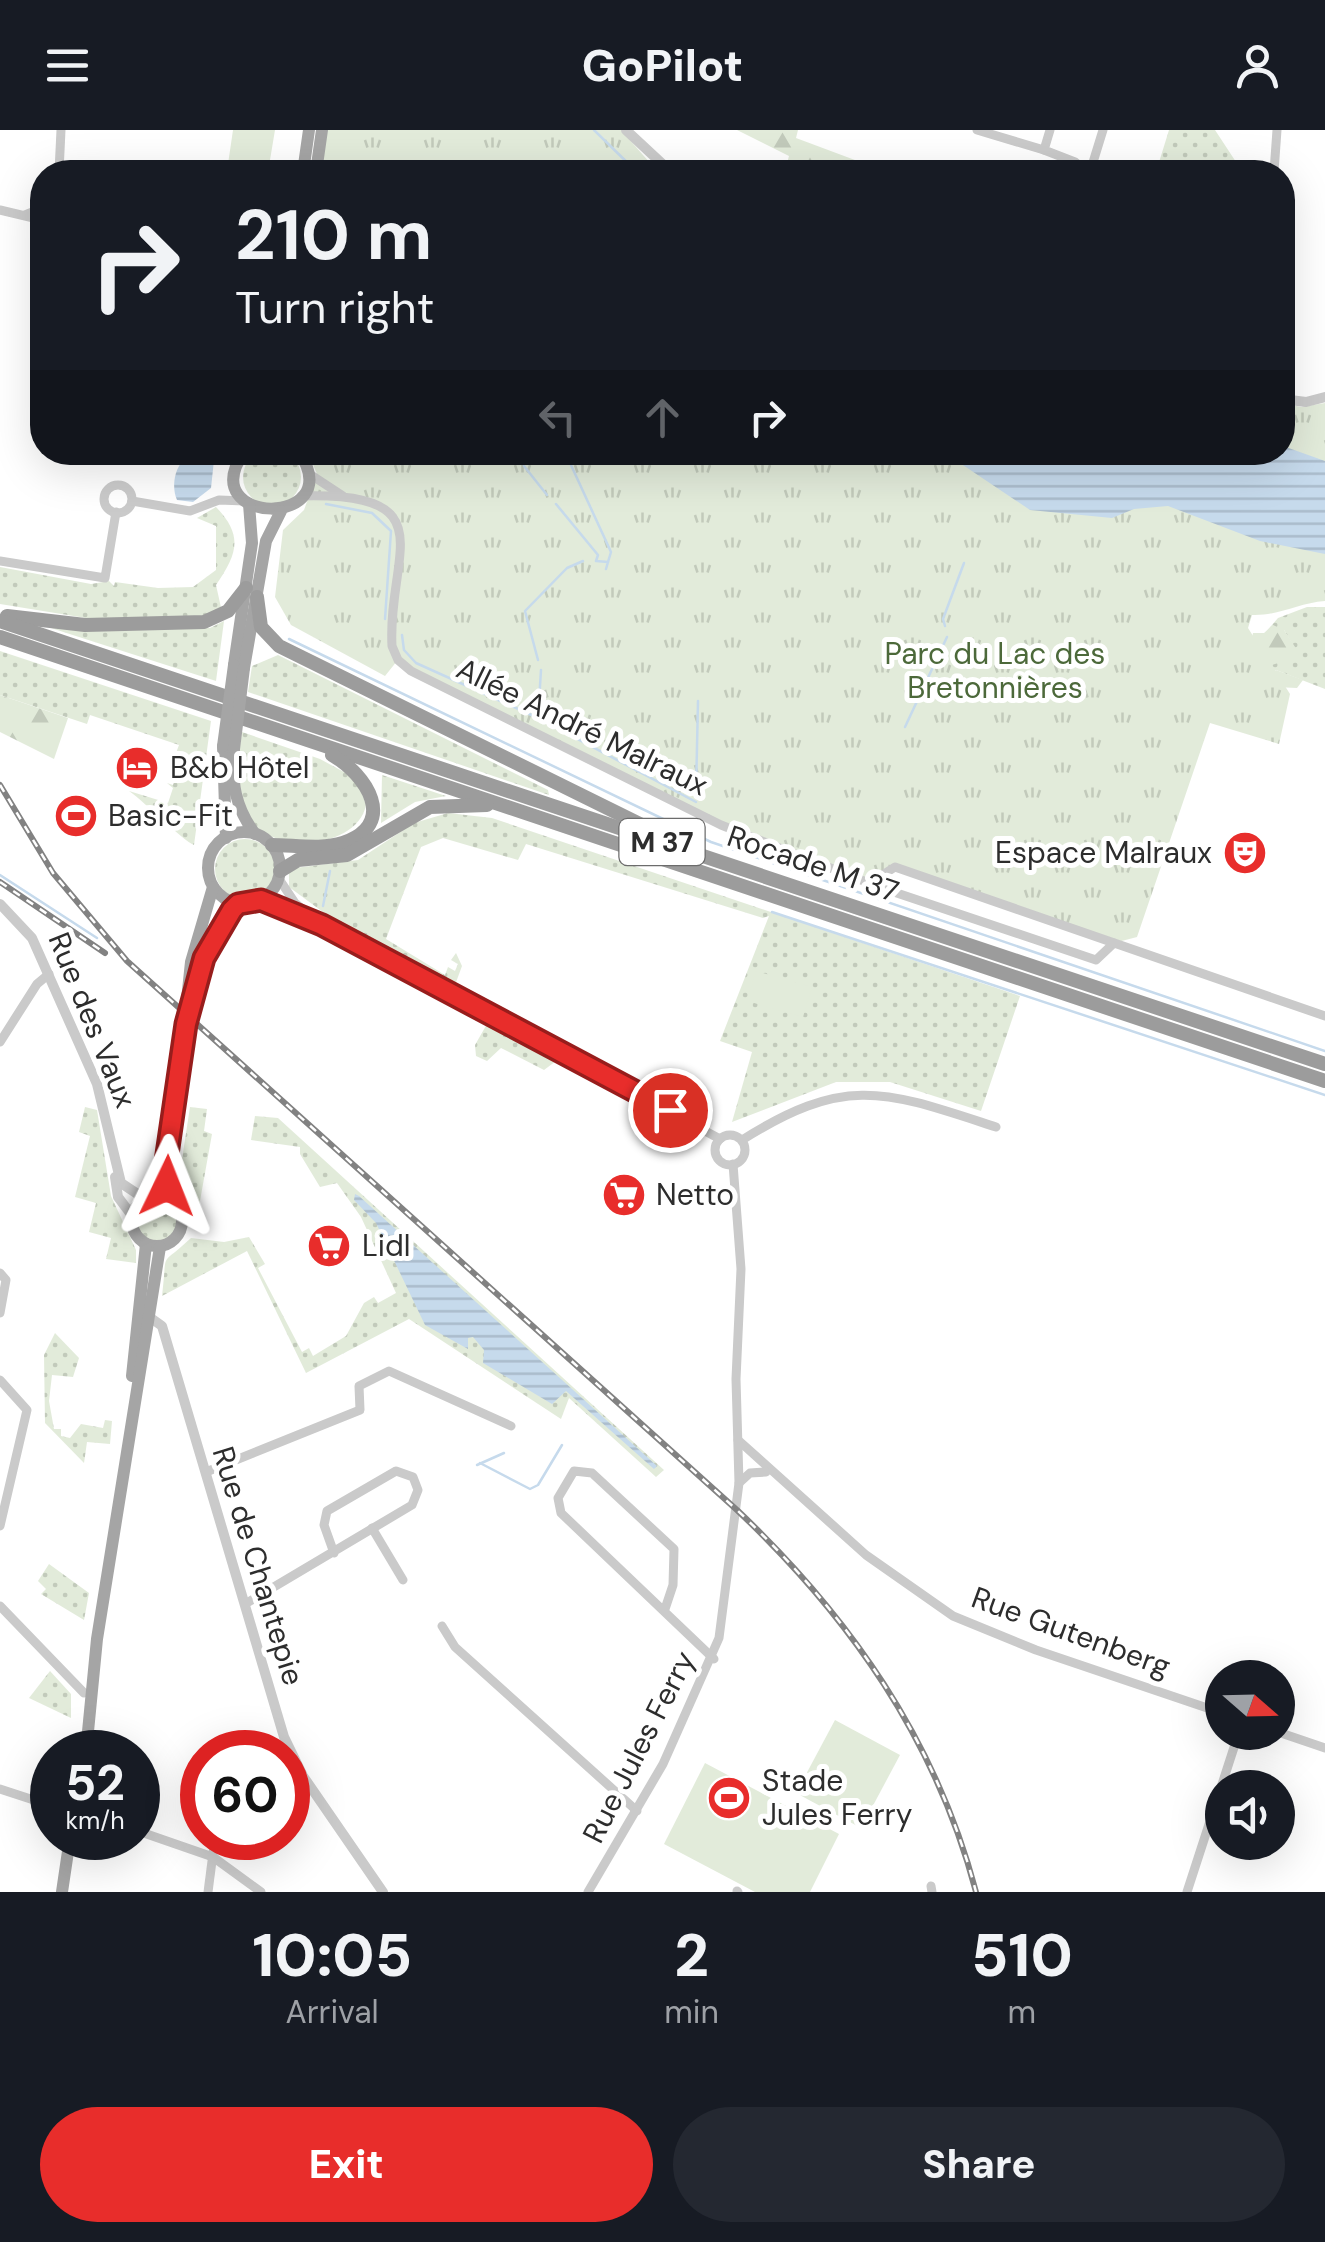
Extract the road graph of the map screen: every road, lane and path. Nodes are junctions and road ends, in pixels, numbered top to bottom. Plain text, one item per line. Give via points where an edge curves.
1 (61, 130) edge
2 (309, 130) edge
3 (322, 130) edge
4 (626, 130) edge
5 (977, 130) edge
6 (1050, 130) edge
7 (1104, 130) edge
8 (1277, 130) edge
9 (1044, 150) junction
10 (60, 160) edge
11 (305, 160) edge
12 (318, 160) edge
13 (658, 160) edge
14 (1070, 160) edge
15 (1093, 160) edge
16 (1275, 160) edge
17 (0, 210) edge
18 (30, 214) edge
19 (25, 216) junction
20 (30, 217) edge
21 (1325, 397) edge
22 (1295, 400) edge
23 (238, 465) edge
24 (305, 465) edge
25 (308, 473) junction
26 (236, 480) junction
27 (301, 496) junction
28 (346, 497) junction
29 (218, 500) junction
30 (132, 501) junction
31 (247, 502) junction
32 (281, 511) junction
33 (116, 512) junction
34 (0, 562) edge
35 (251, 592) junction
36 (0, 618) edge
37 (0, 637) edge
38 (310, 742) junction
39 (228, 748) junction
40 (494, 804) junction
41 (255, 834) junction
42 (226, 838) junction
43 (272, 845) junction
44 (704, 856) junction
45 (280, 875) junction
46 (213, 887) junction
47 (879, 888) junction
48 (261, 900) junction
49 (0, 904) edge
50 (238, 904) junction
51 (322, 925) junction
52 (1114, 943) junction
53 (49, 974) junction
54 (1325, 1016) edge
55 (187, 1018) junction
56 (0, 1042) edge
57 (1325, 1064) edge
58 (1325, 1081) edge
59 (996, 1127) dead end
60 (720, 1139) junction
61 (742, 1140) junction
62 (733, 1164) junction
63 (116, 1166) junction
64 (165, 1168) junction
65 (149, 1198) junction
66 (169, 1200) junction
67 (133, 1217) junction
68 (153, 1245) junction
69 (3, 1274) edge
70 (0, 1313) edge
71 (148, 1316) junction
72 (139, 1338) junction
73 (167, 1348) junction
74 (0, 1380) edge
75 (512, 1426) dead end
76 (738, 1440) junction
77 (206, 1472) junction
78 (769, 1472) junction
79 (739, 1483) junction
80 (0, 1526) edge
81 (372, 1528) junction
82 (334, 1552) junction
83 (402, 1580) dead end
84 (245, 1604) junction
85 (0, 1606) edge
86 (665, 1609) junction
87 (442, 1626) dead end
88 (97, 1639) junction
89 (714, 1659) junction
90 (84, 1693) junction
91 (1205, 1707) edge
92 (80, 1730) edge
93 (88, 1730) edge
94 (280, 1730) edge
95 (1295, 1738) edge
96 (1325, 1748) edge
97 (1233, 1750) edge
98 (310, 1786) edge
99 (0, 1789) edge
100 (30, 1797) edge
101 (637, 1811) junction
102 (66, 1860) edge
103 (213, 1860) edge
104 (217, 1860) edge
105 (62, 1892) edge
106 (208, 1892) edge
107 (262, 1892) edge
108 (383, 1892) edge
109 (588, 1892) edge
110 (1187, 1892) edge

1 - 10 street
2 - 11 main road
3 - 12 main road
4 - 13 street
5 - 9 street
6 - 9 street
7 - 15 street
8 - 16 street
9 - 14 street
17 - 19 street
18 - 19 street
19 - 20 street
21 - 22 street
23 - 26 main road
24 - 25 main road
25 - 27 main road
25 - 28 street, Allée André Malraux
26 - 29 street
26 - 31 main road
27 - 28 street, Allée André Malraux
27 - 32 main road
28 - 47 street, Allée André Malraux via 389,513 402,532 392,638 402,665 721,825
29 - 30 street via 190,511
29 - 31 street
30 - 33 street
30 - 33 street via 128,489 112,486 104,500
31 - 32 main road via 264,512
31 - 35 main road
32 - 35 main road
33 - 34 street via 105,578
35 - 36 highway, M 37 via 204,622
35 - 39 main road, bridge
35 - 44 highway, M 37 via 261,627 279,646
36 - 44 highway, Rocade M 37 / M 37
37 - 38 highway, Rocade M 37 / M 37
38 - 40 highway, Rocade M 37 / M 37
38 - 43 highway, M 37 via 362,777 372,796 369,819 344,842
39 - 41 main road via 234,792
39 - 42 main road
40 - 45 highway, M 37 via 430,807 347,855 298,860
40 - 58 highway, Rocade M 37 / M 37
41 - 42 main road
41 - 43 main road
42 - 46 main road via 209,859
43 - 45 main road
44 - 57 highway, Rocade M 37 / M 37
45 - 48 main road
45 - 51 street via 295,903
46 - 50 main road
46 - 55 main road via 191,962
47 - 52 street, Allée André Malraux via 1096,960
47 - 52 street via 895,867
48 - 50 main road
48 - 51 street
49 - 53 street, Rue des Vaux via 26,928
50 - 55 main road via 210,943
51 - 60 street
52 - 54 street
53 - 56 street
53 - 63 street, Rue des Vaux via 103,1101
55 - 64 main road
59 - 61 street via 902,1096 868,1093 803,1105
60 - 61 street
60 - 62 street via 717,1157
61 - 62 street via 744,1155
62 - 76 street via 740,1254
63 - 65 street, Rue des Vaux via 124,1187
63 - 67 street, Rue des Vaux via 118,1197
64 - 65 main road
64 - 66 main road
65 - 66 main road
65 - 67 main road
66 - 68 main road via 182,1223 177,1236
67 - 68 main road via 135,1232
68 - 71 main road
68 - 72 main road
69 - 70 street
71 - 72 main road
71 - 73 street, Rue de Chantepie via 162,1326
72 - 73 street
72 - 88 main road
73 - 77 street, Rue de Chantepie
74 - 80 street via 27,1410
75 - 77 street via 389,1371 358,1386 360,1410
76 - 78 street, Rue Gutenberg
76 - 79 street, Rue Jules Ferry
77 - 84 street, Rue de Chantepie
78 - 79 street via 750,1473
78 - 91 street, Rue Gutenberg via 908,1588 953,1616
79 - 89 street, Rue Jules Ferry
81 - 82 street
81 - 82 street via 417,1501 416,1482 405,1471 327,1511 324,1526
81 - 83 street
82 - 84 street
84 - 94 street, Rue de Chantepie
85 - 90 street
86 - 86 street via 561,1513 558,1498 574,1471 592,1473 674,1549
86 - 89 street
87 - 101 street via 455,1648
88 - 90 main road
88 - 93 main road
89 - 101 street, Rue Jules Ferry
90 - 92 main road
95 - 96 street
97 - 110 street
98 - 108 street, Rue de Chantepie
99 - 100 street
101 - 109 street, Rue Jules Ferry
102 - 105 main road
103 - 106 street
104 - 107 street

